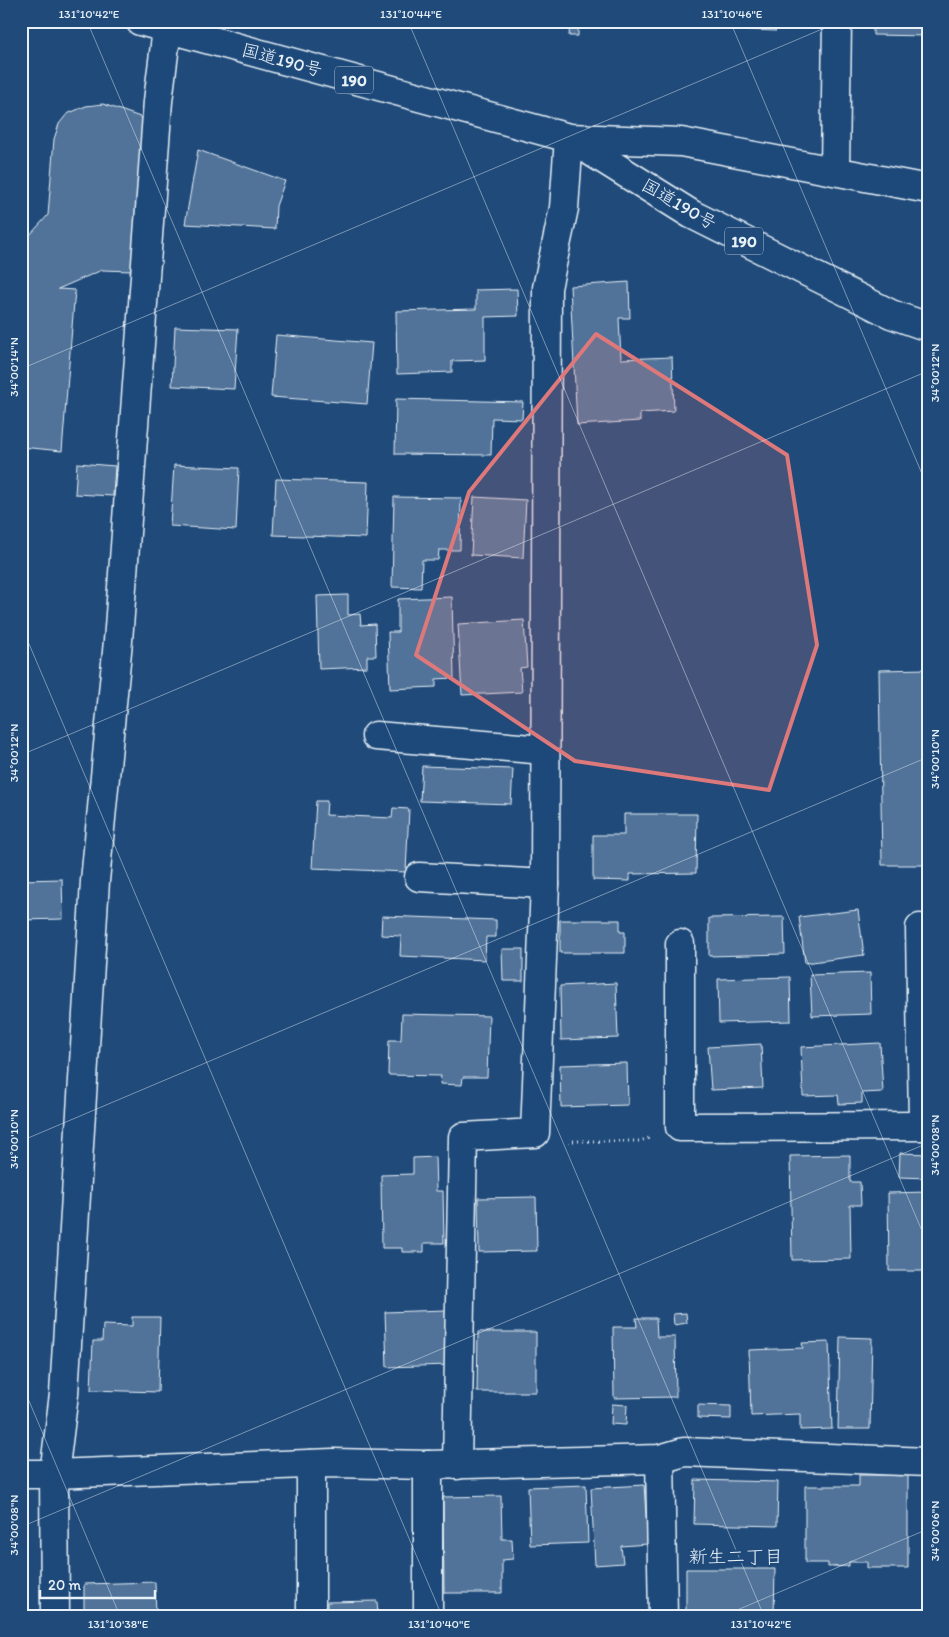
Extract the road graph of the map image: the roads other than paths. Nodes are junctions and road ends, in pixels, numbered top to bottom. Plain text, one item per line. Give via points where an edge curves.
1 (140, 21) edge
2 (837, 21) edge
3 (167, 25) edge
4 (570, 138) junction
5 (835, 170) junction
6 (928, 189) edge
7 (928, 327) edge
8 (376, 736) dead end
9 (545, 750) junction
10 (419, 876) dead end
11 (545, 884) junction
12 (920, 928) dead end
13 (680, 944) dead end
14 (925, 1126) edge
15 (660, 1459) junction
16 (928, 1462) edge
17 (310, 1464) junction
18 (428, 1465) junction
19 (457, 1465) junction
20 (21, 1474) edge
21 (54, 1474) junction
22 (55, 1616) edge
23 (311, 1616) edge
24 (428, 1616) edge
25 (663, 1616) edge

1 - 3 main road, 国道190号 / 190
2 - 5 main road
3 - 4 main road, 国道190号 / 190
3 - 21 main road via 158,101 118,641 95,881 64,1394
4 - 5 main road, 国道190号 / 190 via 681,142
4 - 7 main road, 国道190号 / 190 via 691,214 891,314
4 - 9 main road via 564,208 547,288
5 - 6 main road, 国道190号 / 190
8 - 9 main road
9 - 11 main road
10 - 11 main road
11 - 19 main road via 535,1133 463,1137
12 - 14 main road
13 - 14 main road via 680,1127
15 - 16 main road via 684,1452
15 - 19 main road
15 - 25 main road
17 - 18 main road
17 - 21 main road
17 - 23 main road
18 - 19 main road
18 - 24 main road
20 - 21 main road
21 - 22 main road

